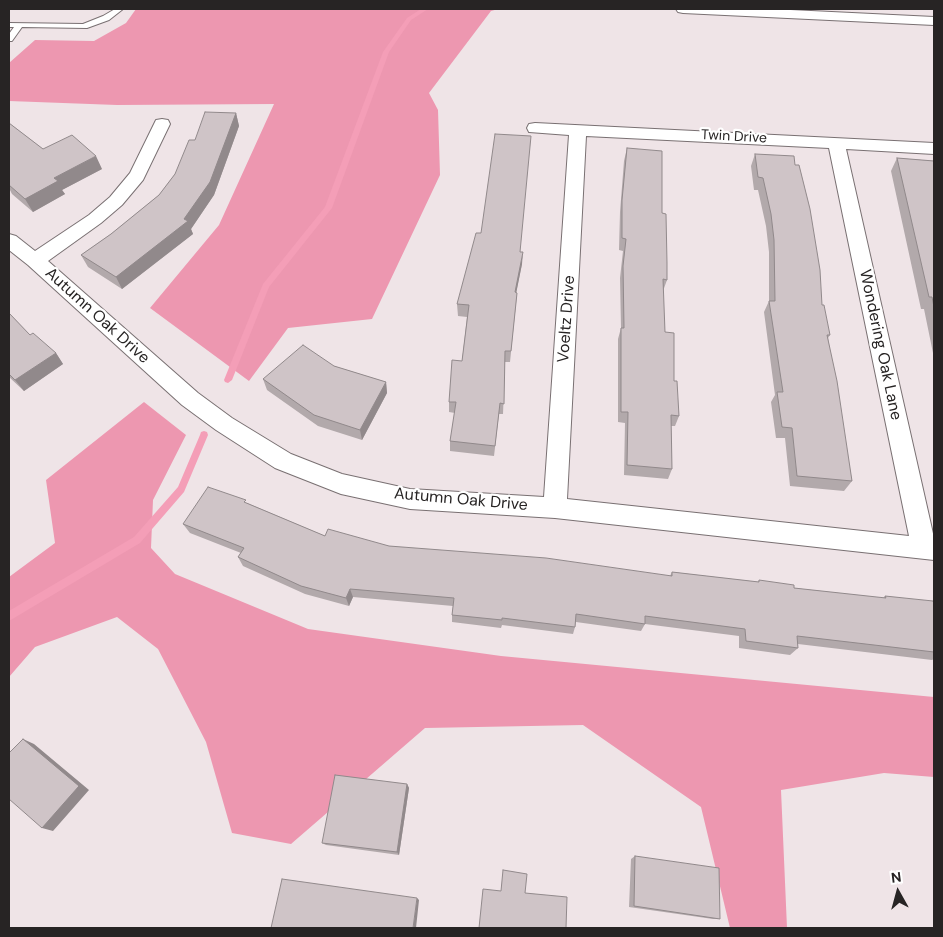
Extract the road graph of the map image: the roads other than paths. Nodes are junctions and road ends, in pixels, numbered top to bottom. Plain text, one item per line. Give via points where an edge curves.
1 (119, 9) edge
2 (684, 9) edge
3 (934, 21) edge
4 (9, 25) edge
5 (20, 26) junction
6 (9, 39) edge
7 (162, 124) dead end
8 (535, 128) dead end
9 (578, 130) junction
10 (836, 143) junction
11 (934, 148) edge
12 (9, 241) edge
13 (34, 260) junction
14 (555, 508) junction
15 (929, 548) edge

1 - 5 lane via 84,26
2 - 3 street
4 - 5 lane
5 - 6 lane
7 - 13 street via 137,176 116,202
8 - 9 street, Twin Drive
9 - 10 street, Twin Drive
9 - 14 street, Voeltz Drive
10 - 11 street, Twin Drive
10 - 15 street, Wondering Oak Lane
12 - 13 street, Autumn Oak Drive
13 - 14 street, Autumn Oak Drive via 190,399 283,461 341,484 410,499
14 - 15 street, Autumn Oak Drive

